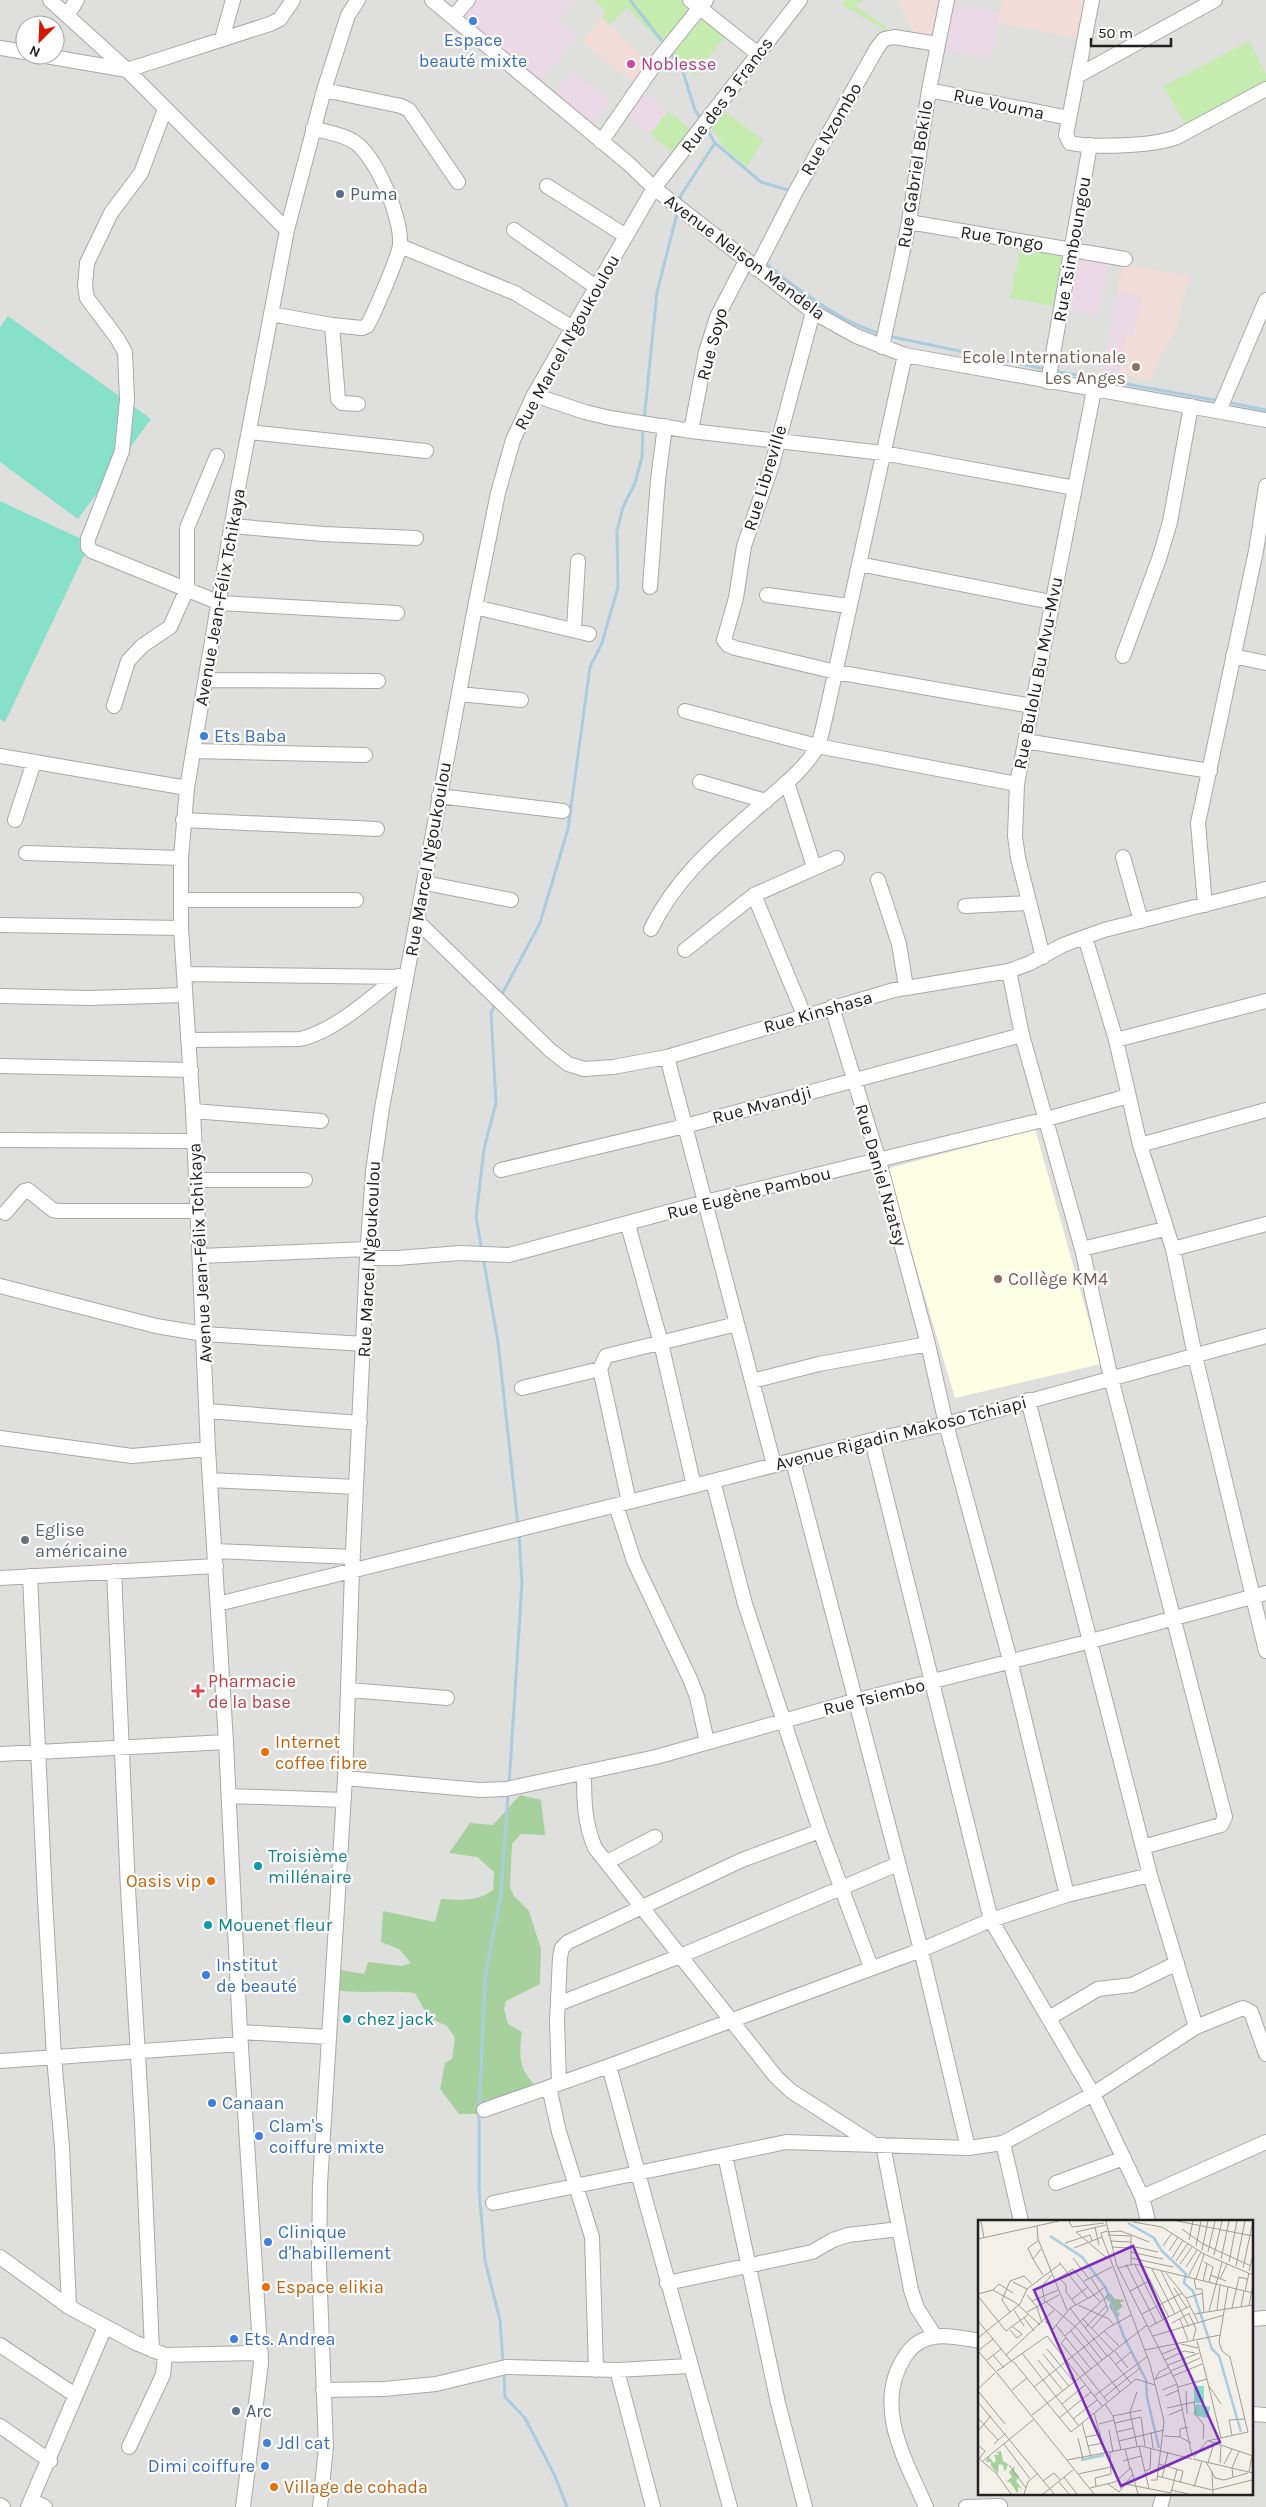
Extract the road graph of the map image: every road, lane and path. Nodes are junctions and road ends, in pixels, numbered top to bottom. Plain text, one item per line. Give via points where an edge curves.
1 (50, 0) edge
2 (77, 0) edge
3 (232, 0) edge
4 (293, 0) edge
5 (346, 0) edge
6 (358, 0) edge
7 (432, 0) edge
8 (468, 0) edge
9 (800, 0) edge
10 (947, 0) edge
11 (1092, 0) edge
12 (1210, 1) edge
13 (699, 3) edge
14 (348, 15) junction
15 (67, 16) junction
16 (453, 17) junction
17 (222, 40) junction
18 (938, 44) junction
19 (0, 48) edge
20 (15, 50) edge
21 (758, 54) junction
22 (65, 59) edge
23 (127, 70) junction
24 (1079, 75) junction
25 (1266, 89) edge
26 (324, 90) junction
27 (929, 90) junction
28 (165, 109) junction
29 (1069, 118) junction
30 (312, 128) junction
31 (601, 142) junction
32 (1090, 145) junction
33 (458, 182) dead end
34 (546, 186) dead end
35 (654, 188) junction
36 (909, 222) junction
37 (287, 230) junction
38 (514, 230) dead end
39 (626, 236) junction
40 (400, 246) junction
41 (1072, 249) junction
42 (1125, 259) dead end
43 (751, 265) junction
44 (596, 286) junction
45 (1266, 300) edge
46 (813, 312) junction
47 (271, 314) junction
48 (332, 326) junction
49 (573, 328) junction
50 (882, 347) junction
51 (905, 355) junction
52 (1048, 382) junction
53 (1094, 390) junction
54 (534, 395) junction
55 (358, 404) dead end
56 (1191, 406) junction
57 (1219, 411) junction
58 (1266, 420) edge
59 (664, 426) junction
60 (691, 431) junction
61 (249, 432) junction
62 (778, 440) junction
63 (426, 451) dead end
64 (883, 453) junction
65 (217, 456) dead end
66 (1266, 486) edge
67 (1075, 488) junction
68 (232, 526) junction
69 (416, 538) dead end
70 (1261, 552) edge
71 (578, 561) dead end
72 (859, 564) junction
73 (650, 587) dead end
74 (187, 590) junction
75 (767, 595) dead end
76 (1051, 602) junction
77 (220, 603) junction
78 (849, 606) junction
79 (475, 607) junction
80 (397, 613) dead end
81 (574, 629) junction
82 (589, 634) dead end
83 (1123, 656) dead end
84 (1233, 656) junction
85 (1266, 663) edge
86 (836, 672) junction
87 (206, 680) junction
88 (378, 681) dead end
89 (459, 694) junction
90 (521, 700) dead end
91 (114, 706) dead end
92 (1032, 706) junction
93 (685, 711) dead end
94 (1025, 741) junction
95 (817, 746) junction
96 (193, 751) junction
97 (365, 755) dead end
98 (0, 756) edge
99 (34, 762) junction
100 (1210, 771) junction
101 (700, 782) dead end
102 (788, 782) junction
103 (1017, 784) junction
104 (187, 788) junction
105 (439, 796) junction
106 (766, 800) junction
107 (563, 811) dead end
108 (15, 820) dead end
109 (183, 820) junction
110 (377, 829) dead end
111 (26, 853) dead end
112 (1123, 857) dead end
113 (181, 858) junction
114 (837, 858) dead end
115 (814, 867) junction
116 (878, 880) dead end
117 (425, 884) junction
118 (1266, 889) edge
119 (754, 895) junction
120 (181, 900) junction
121 (356, 900) dead end
122 (512, 900) dead end
123 (1029, 903) junction
124 (1205, 905) junction
125 (965, 906) dead end
126 (417, 921) junction
127 (1141, 921) junction
128 (0, 925) edge
129 (181, 928) junction
130 (650, 929) dead end
131 (1085, 937) junction
132 (685, 950) dead end
133 (1043, 957) junction
134 (1009, 971) junction
135 (184, 974) junction
136 (402, 977) junction
137 (906, 987) junction
138 (185, 995) junction
139 (0, 996) edge
140 (1266, 1001) edge
141 (832, 1007) junction
142 (804, 1015) junction
143 (1022, 1035) junction
144 (188, 1040) junction
145 (1116, 1040) junction
146 (667, 1057) junction
147 (0, 1066) edge
148 (191, 1070) junction
149 (854, 1080) junction
150 (1128, 1096) junction
151 (1266, 1110) edge
152 (193, 1111) junction
153 (1047, 1119) junction
154 (321, 1121) dead end
155 (685, 1126) junction
156 (0, 1140) edge
157 (194, 1141) junction
158 (1140, 1145) junction
159 (879, 1161) junction
160 (501, 1170) dead end
161 (196, 1180) junction
162 (305, 1180) dead end
163 (705, 1202) junction
164 (198, 1211) junction
165 (5, 1213) dead end
166 (1266, 1224) edge
167 (628, 1225) junction
168 (1165, 1229) junction
169 (1082, 1249) junction
170 (1173, 1249) junction
171 (367, 1253) junction
172 (200, 1256) junction
173 (0, 1286) edge
174 (737, 1324) junction
175 (204, 1334) junction
176 (1266, 1336) edge
177 (661, 1343) junction
178 (364, 1344) junction
179 (928, 1344) junction
180 (1195, 1356) junction
181 (600, 1369) junction
182 (1111, 1378) junction
183 (752, 1381) junction
184 (522, 1388) dead end
185 (1028, 1400) junction
186 (208, 1412) junction
187 (360, 1423) junction
188 (946, 1424) junction
189 (0, 1438) edge
190 (872, 1440) junction
191 (208, 1449) junction
192 (793, 1461) junction
193 (774, 1466) junction
194 (210, 1480) junction
195 (713, 1481) junction
196 (694, 1486) junction
197 (356, 1487) junction
198 (622, 1503) junction
199 (215, 1550) junction
200 (352, 1564) junction
201 (216, 1566) junction
202 (114, 1571) junction
203 (30, 1576) junction
204 (0, 1578) edge
205 (1260, 1594) edge
206 (218, 1604) junction
207 (1175, 1619) junction
208 (1091, 1641) junction
209 (1266, 1651) edge
210 (1010, 1660) junction
211 (932, 1683) junction
212 (349, 1690) junction
213 (447, 1698) dead end
214 (854, 1701) junction
215 (783, 1722) junction
216 (226, 1742) junction
217 (706, 1742) junction
218 (123, 1749) junction
219 (38, 1752) junction
220 (0, 1754) edge
221 (584, 1772) junction
222 (345, 1778) junction
223 (229, 1796) junction
224 (344, 1800) junction
225 (820, 1831) junction
226 (655, 1837) dead end
227 (1143, 1847) junction
228 (607, 1862) junction
229 (898, 1864) junction
230 (1150, 1875) junction
231 (841, 1888) junction
232 (1067, 1895) junction
233 (643, 1908) junction
234 (991, 1920) junction
235 (921, 1950) junction
236 (680, 1956) junction
237 (1177, 1963) junction
238 (871, 1967) junction
239 (558, 2004) junction
240 (1049, 2018) junction
241 (730, 2020) junction
242 (1196, 2027) junction
243 (329, 2037) junction
244 (241, 2038) junction
245 (136, 2051) junction
246 (1266, 2054) edge
247 (54, 2057) junction
248 (0, 2061) edge
249 (609, 2066) junction
250 (554, 2085) junction
251 (1093, 2094) junction
252 (484, 2110) dead end
253 (1266, 2142) edge
254 (878, 2144) junction
255 (1003, 2144) junction
256 (968, 2148) junction
257 (725, 2155) junction
258 (1124, 2158) junction
259 (638, 2173) junction
260 (1056, 2183) dead end
261 (575, 2185) junction
262 (1142, 2198) junction
263 (493, 2203) dead end
264 (1021, 2220) edge
265 (1148, 2220) edge
266 (899, 2229) junction
267 (0, 2257) edge
268 (748, 2264) junction
269 (667, 2283) junction
270 (69, 2307) junction
271 (105, 2327) junction
272 (935, 2336) junction
273 (978, 2341) edge
274 (0, 2346) edge
275 (158, 2352) junction
276 (261, 2353) junction
277 (690, 2366) junction
278 (596, 2370) junction
279 (617, 2370) junction
280 (323, 2390) junction
281 (75, 2395) junction
282 (0, 2426) edge
283 (129, 2447) dead end
284 (50, 2460) junction
285 (323, 2490) junction
286 (1164, 2494) edge
287 (1000, 2502) edge
288 (30, 2503) edge
289 (0, 2505) edge
290 (3, 2507) edge
291 (45, 2507) edge
292 (243, 2507) edge
293 (320, 2507) edge
294 (330, 2507) edge
295 (653, 2507) edge
296 (730, 2507) edge
297 (805, 2507) edge
298 (926, 2507) edge
299 (966, 2507) edge
300 (1160, 2507) edge

1 - 15 street
2 - 15 street
3 - 17 street
4 - 17 street via 280,19
5 - 14 street, Avenue Jean-Félix Tchikaya
6 - 14 street, Avenue Jean-Félix Tchikaya
7 - 16 street, Avenue Nelson Mandela
8 - 16 street
9 - 21 street, Rue des 3 Francs
10 - 18 street, Rue Gabriel Bokilo
11 - 24 street
12 - 24 street
13 - 21 street
13 - 31 street
14 - 26 street, Avenue Jean-Félix Tchikaya
15 - 23 street
16 - 31 street, Avenue Nelson Mandela
17 - 23 street
18 - 27 street, Rue Gabriel Bokilo
18 - 43 street, Rue Nzombo via 884,39
19 - 20 street
21 - 35 street, Rue des 3 Francs
22 - 23 street
23 - 28 street
24 - 29 street
25 - 32 street via 1162,142
26 - 30 street, Avenue Jean-Félix Tchikaya
26 - 33 street via 410,110
27 - 29 street, Rue Vouma
27 - 36 street, Rue Gabriel Bokilo
28 - 37 street
28 - 74 street via 141,173 111,213 87,263 87,298 124,352 127,400 122,451 88,539 88,547
29 - 32 street via 1068,140 1074,144
30 - 37 street, Avenue Jean-Félix Tchikaya
30 - 40 street via 351,140 364,152 387,190 400,231
31 - 35 street, Avenue Nelson Mandela
32 - 41 street, Rue Tsimboungou
34 - 39 street
35 - 39 street, Rue Marcel N'goukoulou
35 - 43 street, Avenue Nelson Mandela
36 - 41 street, Rue Tongo
36 - 50 street, Rue Gabriel Bokilo
37 - 47 street, Avenue Jean-Félix Tchikaya
38 - 44 street
39 - 44 street, Rue Marcel N'goukoulou
40 - 48 street via 367,326
40 - 49 street via 515,293
41 - 42 street, Rue Tongo
41 - 52 street, Rue Tsimboungou
43 - 46 street, Avenue Nelson Mandela
43 - 60 street, Rue Soyo via 717,317 706,352
44 - 49 street, Rue Marcel N'goukoulou
45 - 57 street
46 - 50 street, Avenue Nelson Mandela
46 - 62 street, Rue Libreville
47 - 48 street
47 - 61 street, Avenue Jean-Félix Tchikaya
48 - 55 street via 338,399 342,403
49 - 54 street, Rue Marcel N'goukoulou
50 - 51 street, Avenue Nelson Mandela
51 - 52 street, Avenue Nelson Mandela
51 - 64 street
52 - 53 street, Avenue Nelson Mandela
53 - 56 street, Avenue Nelson Mandela
53 - 67 street, Rue Bulolu Bu Mvu-Mvu
54 - 59 street via 585,412
54 - 79 street, Rue Marcel N'goukoulou via 513,440
56 - 57 street, Avenue Nelson Mandela
56 - 83 street via 1170,522
57 - 58 street, Avenue Nelson Mandela
59 - 60 street
59 - 73 street
60 - 62 street
61 - 63 street
61 - 68 street, Avenue Jean-Félix Tchikaya
62 - 64 street
62 - 86 street, Rue Libreville via 744,546 724,640 728,645
64 - 67 street
64 - 72 street
65 - 74 street via 187,528
66 - 70 street
67 - 76 street, Rue Bulolu Bu Mvu-Mvu
68 - 69 street
68 - 77 street, Avenue Jean-Félix Tchikaya
70 - 84 street
71 - 81 street
72 - 76 street
72 - 78 street
74 - 77 street
74 - 91 street via 170,627 142,646 128,661
75 - 78 street
76 - 92 street, Rue Bulolu Bu Mvu-Mvu
77 - 80 street
77 - 87 street, Avenue Jean-Félix Tchikaya
78 - 86 street
79 - 81 street
79 - 89 street, Rue Marcel N'goukoulou
81 - 82 street
84 - 85 street
84 - 100 street
86 - 92 street
86 - 95 street
87 - 88 street
87 - 96 street, Avenue Jean-Félix Tchikaya
89 - 90 street
89 - 105 street, Rue Marcel N'goukoulou
92 - 94 street, Rue Bulolu Bu Mvu-Mvu
93 - 95 street
94 - 100 street
94 - 103 street, Rue Bulolu Bu Mvu-Mvu
95 - 102 street
95 - 103 street
96 - 97 street
96 - 104 street, Avenue Jean-Félix Tchikaya
98 - 99 street
99 - 104 street
99 - 108 street
100 - 124 street via 1197,834
101 - 106 street
102 - 106 street
102 - 115 street
103 - 123 street, Rue Bulolu Bu Mvu-Mvu via 1016,836
104 - 109 street, Avenue Jean-Félix Tchikaya
105 - 107 street
105 - 117 street, Rue Marcel N'goukoulou
106 - 130 street via 676,887
109 - 110 street
109 - 113 street, Avenue Jean-Félix Tchikaya
111 - 113 street
112 - 127 street
113 - 120 street, Avenue Jean-Félix Tchikaya
114 - 115 street
115 - 119 street
116 - 137 street via 898,938
117 - 122 street
117 - 126 street, Rue Marcel N'goukoulou
118 - 124 street, Rue Kinshasa
119 - 132 street
119 - 142 street
120 - 121 street
120 - 129 street, Avenue Jean-Félix Tchikaya
123 - 125 street
123 - 133 street, Rue Bulolu Bu Mvu-Mvu
124 - 127 street, Rue Kinshasa
126 - 136 street, Rue Marcel N'goukoulou
126 - 146 street, Rue Kinshasa via 568,1064 597,1069
127 - 131 street, Rue Kinshasa
128 - 129 street
129 - 135 street, Avenue Jean-Félix Tchikaya
131 - 133 street, Rue Kinshasa
131 - 145 street
133 - 134 street, Rue Kinshasa
134 - 137 street, Rue Kinshasa
134 - 143 street
135 - 136 street
135 - 138 street, Avenue Jean-Félix Tchikaya
136 - 144 street via 311,1037
136 - 171 street, Rue Marcel N'goukoulou via 373,1170
137 - 141 street, Rue Kinshasa
138 - 139 street
138 - 144 street, Avenue Jean-Félix Tchikaya
140 - 145 street
141 - 142 street, Rue Kinshasa
141 - 149 street, Rue Daniel Nzatsy
142 - 146 street, Rue Kinshasa
143 - 149 street, Rue Mvandji
143 - 153 street
144 - 148 street, Avenue Jean-Félix Tchikaya
145 - 150 street
146 - 155 street
147 - 148 street
148 - 152 street, Avenue Jean-Félix Tchikaya
149 - 155 street, Rue Mvandji
149 - 159 street, Rue Daniel Nzatsy
150 - 153 street, Rue Eugène Pambou
150 - 158 street
151 - 158 street
152 - 154 street
152 - 157 street, Avenue Jean-Félix Tchikaya
153 - 159 street, Rue Eugène Pambou
153 - 169 street
155 - 160 street, Rue Mvandji
155 - 163 street
156 - 157 street
157 - 161 street, Avenue Jean-Félix Tchikaya
158 - 168 street
159 - 163 street, Rue Eugène Pambou
159 - 179 street, Rue Daniel Nzatsy
161 - 162 street
161 - 164 street, Avenue Jean-Félix Tchikaya
163 - 167 street, Rue Eugène Pambou
163 - 174 street
164 - 165 street via 59,1211 53,1210 28,1190
164 - 172 street, Avenue Jean-Félix Tchikaya
166 - 170 street
167 - 171 street, Rue Eugène Pambou via 509,1255 460,1253 397,1258
167 - 177 street
168 - 169 street
168 - 170 street
169 - 182 street
170 - 180 street
171 - 172 street, Rue Eugène Pambou
171 - 178 street, Rue Marcel N'goukoulou
172 - 175 street, Avenue Jean-Félix Tchikaya
173 - 175 street via 156,1326
174 - 177 street
174 - 183 street
175 - 178 street
175 - 186 street, Avenue Jean-Félix Tchikaya
176 - 180 street, Avenue Rigadin Makoso Tchiapi
177 - 181 street via 606,1356
177 - 196 street
178 - 187 street, Rue Marcel N'goukoulou
179 - 183 street via 791,1370
179 - 188 street, Rue Daniel Nzatsy
180 - 182 street, Avenue Rigadin Makoso Tchiapi
180 - 205 street
181 - 184 street
181 - 198 street
182 - 185 street, Avenue Rigadin Makoso Tchiapi
182 - 207 street
183 - 193 street
185 - 188 street, Avenue Rigadin Makoso Tchiapi
185 - 208 street
186 - 187 street
186 - 191 street, Avenue Jean-Félix Tchikaya
187 - 197 street, Rue Marcel N'goukoulou
188 - 190 street, Avenue Rigadin Makoso Tchiapi
188 - 210 street, Rue Daniel Nzatsy
189 - 191 street via 132,1456
190 - 192 street, Avenue Rigadin Makoso Tchiapi
190 - 211 street
191 - 194 street, Avenue Jean-Félix Tchikaya
192 - 193 street, Avenue Rigadin Makoso Tchiapi
192 - 214 street
193 - 195 street, Avenue Rigadin Makoso Tchiapi
194 - 197 street
194 - 199 street, Avenue Jean-Félix Tchikaya
195 - 196 street, Avenue Rigadin Makoso Tchiapi
195 - 215 street via 745,1604
196 - 198 street, Avenue Rigadin Makoso Tchiapi
197 - 200 street, Rue Marcel N'goukoulou
198 - 200 street, Avenue Rigadin Makoso Tchiapi via 535,1526
198 - 217 street via 634,1561 690,1679
199 - 200 street
199 - 201 street, Avenue Jean-Félix Tchikaya
200 - 206 street, Avenue Rigadin Makoso Tchiapi
200 - 212 street, Rue Marcel N'goukoulou
201 - 202 street
201 - 206 street, Avenue Jean-Félix Tchikaya
202 - 203 street
202 - 218 street
203 - 204 street
203 - 219 street
205 - 207 street, Rue Tsiembo
205 - 209 street
206 - 216 street, Avenue Jean-Félix Tchikaya
207 - 208 street, Rue Tsiembo
207 - 227 street via 1225,1818 1221,1825
208 - 210 street, Rue Tsiembo
208 - 227 street
210 - 211 street, Rue Tsiembo
210 - 232 street, Rue Daniel Nzatsy
211 - 214 street, Rue Tsiembo
211 - 234 street
212 - 213 street
212 - 222 street, Rue Marcel N'goukoulou
214 - 215 street, Rue Tsiembo
214 - 229 street
215 - 217 street, Rue Tsiembo
215 - 225 street
216 - 218 street
216 - 223 street, Avenue Jean-Félix Tchikaya
217 - 221 street, Rue Tsiembo via 656,1757
218 - 219 street
218 - 245 street
219 - 220 street
219 - 247 street
221 - 222 street, Rue Tsiembo via 480,1790
221 - 228 street via 584,1812 588,1832 595,1848
222 - 224 street, Rue Marcel N'goukoulou
223 - 224 street
223 - 244 street, Avenue Jean-Félix Tchikaya
224 - 243 street, Rue Marcel N'goukoulou
225 - 231 street
225 - 233 street via 742,1860
226 - 228 street
227 - 230 street
228 - 233 street
229 - 231 street
229 - 235 street
230 - 232 street
230 - 237 street
231 - 236 street
231 - 238 street
232 - 234 street
233 - 236 street
233 - 239 street via 568,1942 562,1948
234 - 235 street
234 - 240 street
235 - 238 street
235 - 256 street
236 - 239 street
236 - 241 street
237 - 240 street via 1132,1985 1098,1989
237 - 242 street
238 - 241 street
239 - 250 street
240 - 251 street
241 - 249 street
241 - 254 street via 791,2091
242 - 246 street via 1246,2008 1251,2012
242 - 251 street
243 - 244 street
243 - 280 street, Rue Marcel N'goukoulou via 319,2221
244 - 245 street
244 - 276 street, Avenue Jean-Félix Tchikaya
245 - 247 street
245 - 275 street
247 - 248 street
247 - 270 street via 61,2130
249 - 250 street
249 - 259 street
250 - 252 street
250 - 261 street
251 - 255 street
251 - 258 street
253 - 262 street
254 - 256 street
254 - 257 street via 786,2142
254 - 266 street
255 - 256 street
255 - 264 street
257 - 259 street
257 - 268 street
258 - 260 street
258 - 262 street
259 - 261 street
259 - 269 street
261 - 263 street
261 - 278 street via 592,2237
262 - 265 street
266 - 268 street via 848,2235 812,2252
266 - 272 street via 917,2308
267 - 270 street
268 - 269 street
268 - 297 street via 778,2403
269 - 277 street
270 - 271 street
271 - 275 street
271 - 281 street
272 - 273 street
272 - 298 street via 918,2342 906,2353 896,2370 891,2411 896,2439
274 - 281 street
275 - 276 street
275 - 283 street via 163,2375
276 - 292 street, Avenue Jean-Félix Tchikaya
277 - 279 street
277 - 296 street
278 - 279 street
278 - 280 street via 506,2367 428,2385
279 - 295 street
280 - 285 street, Rue Marcel N'goukoulou via 326,2447
281 - 284 street
282 - 284 street
284 - 288 street
285 - 293 street, Rue Marcel N'goukoulou
285 - 294 street
286 - 300 street
287 - 299 street
288 - 291 street
289 - 290 street

